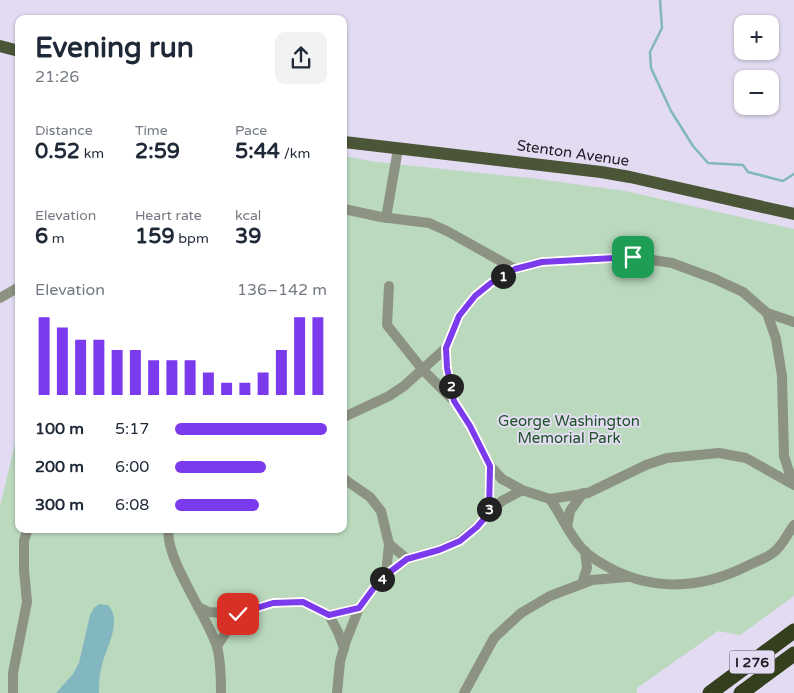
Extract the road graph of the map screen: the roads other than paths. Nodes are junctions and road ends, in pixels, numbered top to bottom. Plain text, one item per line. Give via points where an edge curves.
1 (0, 46) edge
2 (15, 50) edge
3 (347, 142) edge
4 (398, 149) junction
5 (347, 210) edge
6 (794, 214) edge
7 (386, 218) junction
8 (515, 269) junction
9 (389, 286) dead end
10 (15, 289) edge
11 (0, 298) edge
12 (767, 313) junction
13 (794, 322) edge
14 (446, 348) junction
15 (422, 369) junction
16 (454, 401) junction
17 (347, 415) edge
18 (784, 456) junction
19 (490, 466) junction
20 (767, 471) junction
21 (347, 481) edge
22 (793, 484) edge
23 (522, 490) junction
24 (583, 493) junction
25 (550, 499) junction
26 (489, 513) junction
27 (794, 525) edge
28 (567, 527) junction
29 (27, 533) edge
30 (168, 533) edge
31 (389, 544) junction
32 (585, 551) junction
33 (407, 559) junction
34 (386, 575) junction
35 (628, 577) junction
36 (582, 584) junction
37 (198, 607) junction
38 (359, 608) junction
39 (238, 614) junction
40 (329, 615) junction
41 (794, 632) edge
42 (217, 646) junction
43 (344, 648) junction
44 (794, 654) edge
45 (13, 693) edge
46 (221, 693) edge
47 (337, 693) edge
48 (464, 693) edge
49 (710, 693) edge
50 (742, 693) edge

1 - 2 main road
3 - 4 main road, Stenton Avenue
4 - 6 main road, Stenton Avenue via 600,172
4 - 7 street
5 - 7 street
7 - 8 street via 429,223
8 - 12 street via 542,262 603,258 633,257 672,263 743,292
8 - 14 street via 475,296 459,316
9 - 15 street via 387,325
10 - 11 street
12 - 13 street
12 - 18 street via 776,339 782,376
14 - 15 street
14 - 16 street
15 - 16 street
15 - 17 street via 390,396
16 - 19 street
18 - 20 street
18 - 22 street
19 - 23 street via 502,479
19 - 26 street
20 - 22 street
20 - 24 street via 746,458 719,453 695,454 646,465
21 - 31 street via 370,497 381,511
23 - 25 street
23 - 26 street
24 - 25 street
24 - 28 street via 570,511
25 - 28 street
26 - 33 street via 460,541
27 - 35 street via 774,552 730,575 694,584 667,585
28 - 32 street
29 - 45 street via 24,570 28,602 13,673
30 - 37 street via 175,558
31 - 33 street
31 - 34 street
32 - 35 street
32 - 36 street via 587,568
33 - 34 street
34 - 38 street
35 - 36 street
36 - 48 street via 550,596 521,613 494,638
37 - 39 street via 209,612
37 - 42 street
38 - 40 street
38 - 43 street
39 - 40 street via 273,603 303,602
39 - 42 street
40 - 43 street
41 - 49 highway, I 276
42 - 46 street
43 - 47 street
44 - 50 highway, I 276

